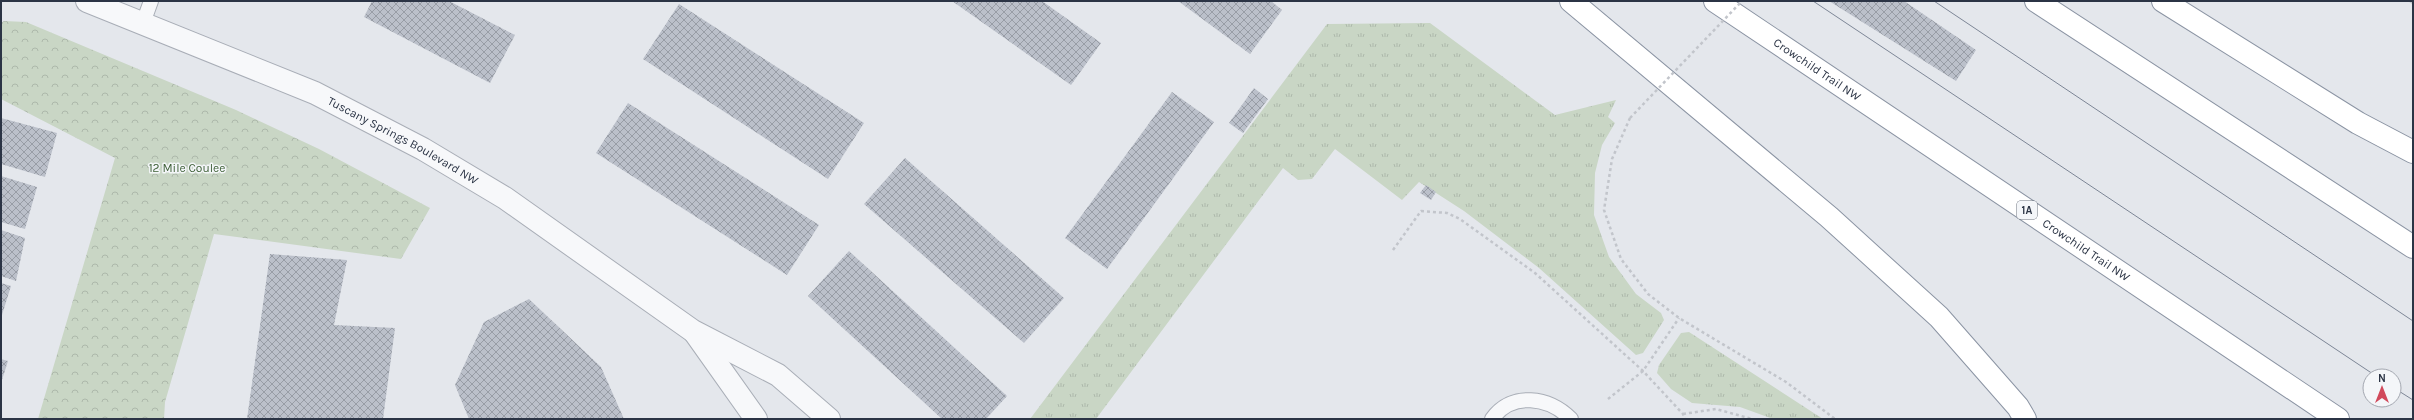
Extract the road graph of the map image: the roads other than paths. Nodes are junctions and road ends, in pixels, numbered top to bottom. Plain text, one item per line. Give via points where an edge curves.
1 (87, 1) edge
2 (151, 1) edge
3 (1571, 1) edge
4 (1715, 1) edge
5 (2036, 1) edge
6 (2163, 1) edge
7 (143, 23) junction
8 (2413, 152) edge
9 (2413, 247) edge
10 (693, 331) junction
11 (756, 419) edge
12 (829, 419) edge
13 (1492, 419) edge
14 (1570, 419) edge
15 (2025, 419) edge
16 (2338, 419) edge

1 - 7 street, Tuscany Springs Boulevard NW
2 - 7 lane
3 - 15 highway via 1829,217 1933,312 2018,407
4 - 16 highway, Crowchild Trail NW / 1A
5 - 9 highway
6 - 8 highway via 2358,123
7 - 10 street, Tuscany Springs Boulevard NW via 315,92 423,149 505,198
10 - 11 street, Tuscany Springs Boulevard NW
10 - 12 street, Tuscany Springs Boulevard NW via 778,375
13 - 14 lane via 1506,406 1534,400 1548,402 1561,409

